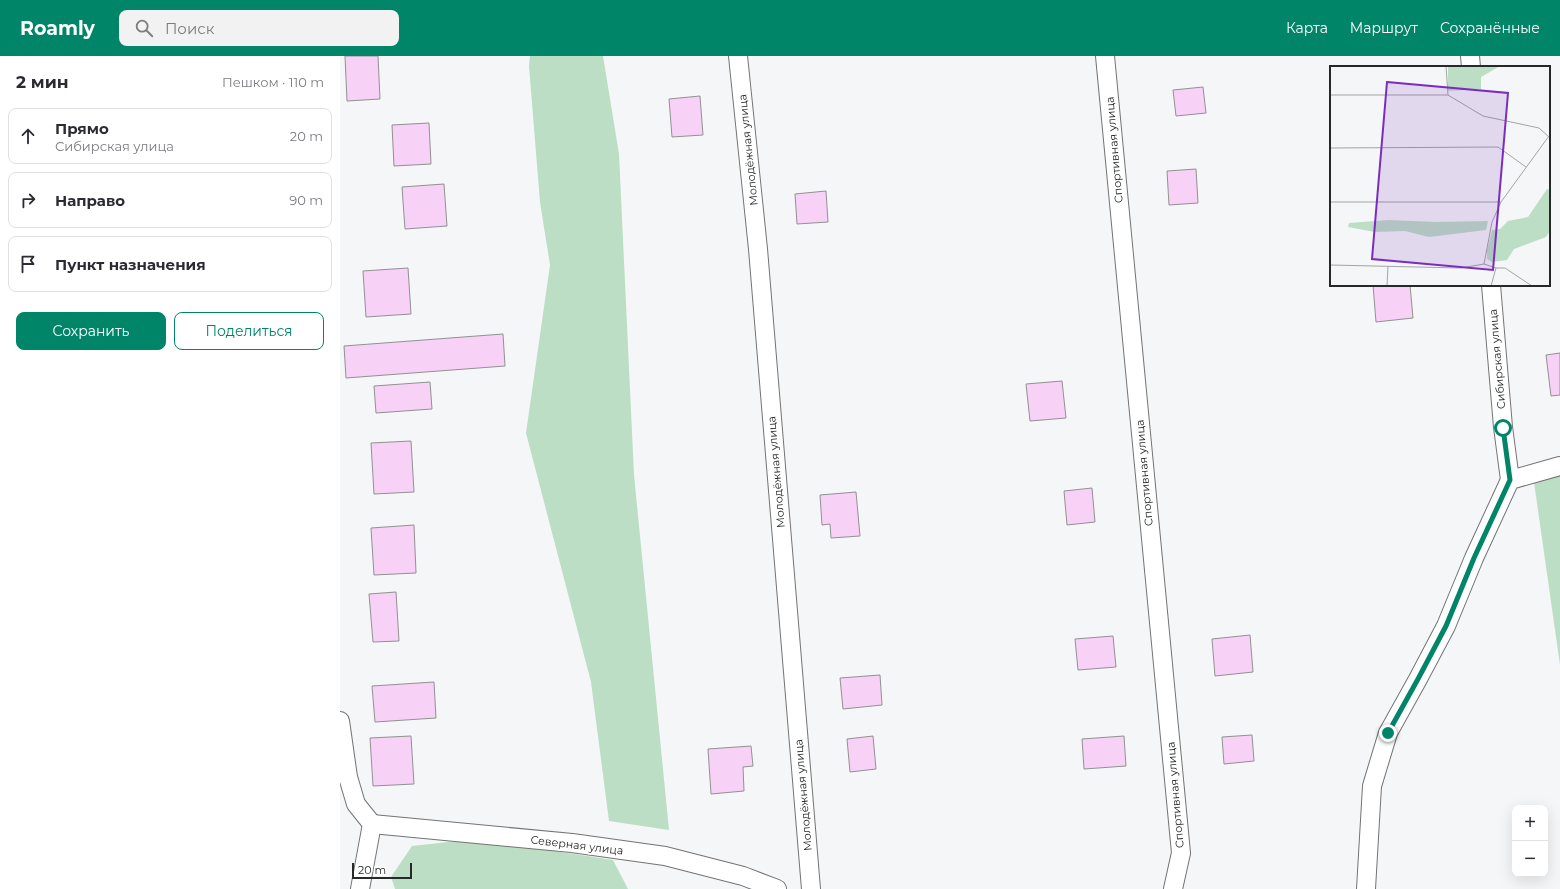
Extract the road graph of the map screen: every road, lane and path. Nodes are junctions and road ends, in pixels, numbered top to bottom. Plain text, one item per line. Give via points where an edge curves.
1 (738, 56) edge
2 (1105, 56) edge
3 (1470, 56) edge
4 (1471, 66) edge
5 (1490, 286) edge
6 (1560, 466) edge
7 (1510, 480) junction
8 (340, 721) edge
9 (372, 824) junction
10 (360, 889) edge
11 (777, 889) edge
12 (810, 889) edge
13 (1173, 889) edge
14 (1366, 889) edge

1 - 12 street, Молодёжная улица via 759,256
2 - 13 street, Спортивная улица via 1181,853
3 - 4 street
5 - 7 street, Сибирская улица
6 - 7 street
7 - 14 street via 1446,626 1388,733 1372,786
8 - 9 street via 348,777 356,804
9 - 10 street
9 - 11 street, Северная улица via 572,843 665,856 743,876

